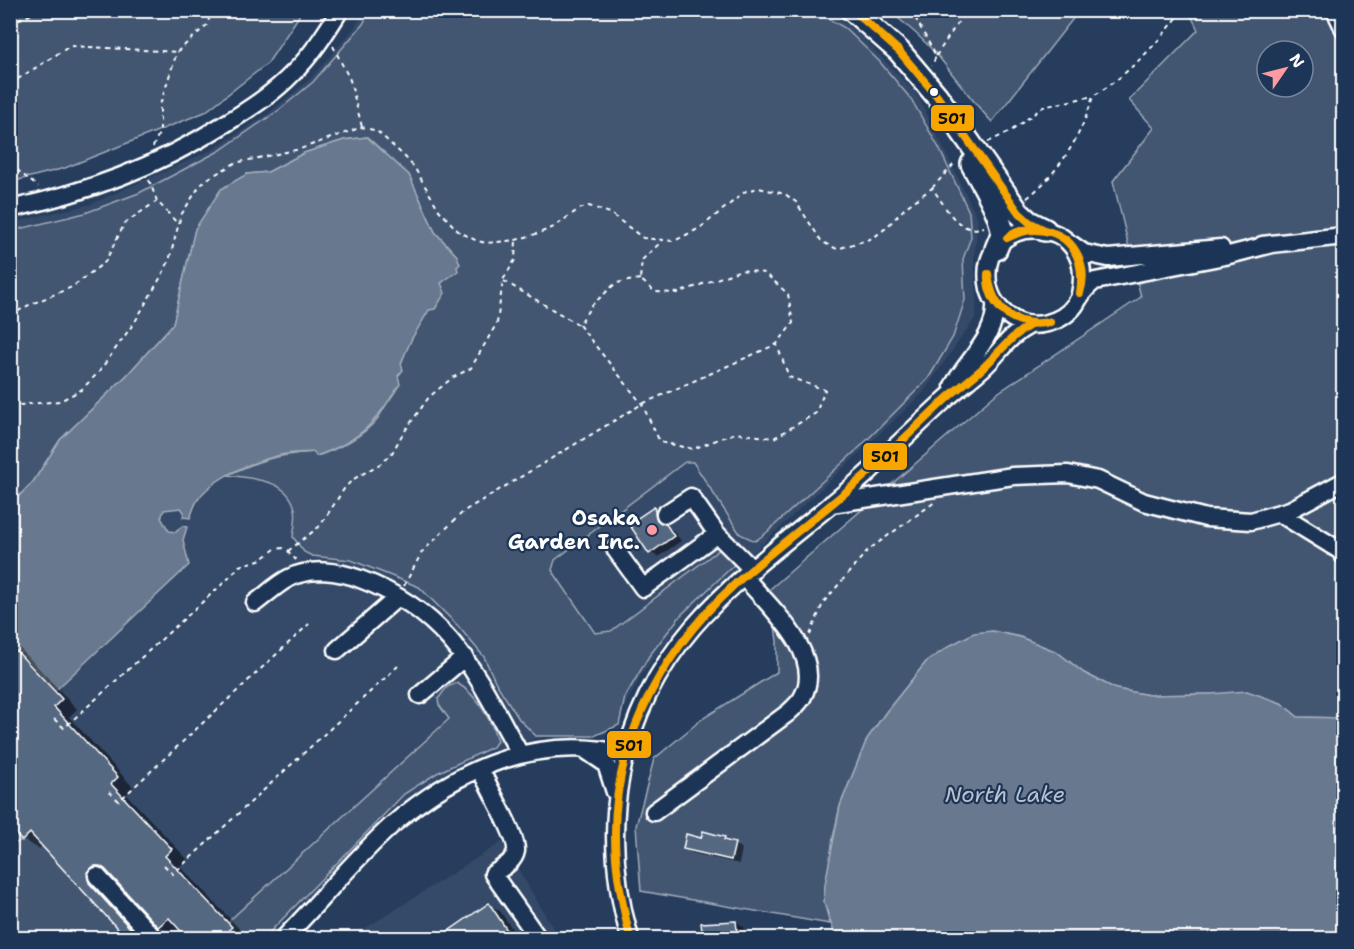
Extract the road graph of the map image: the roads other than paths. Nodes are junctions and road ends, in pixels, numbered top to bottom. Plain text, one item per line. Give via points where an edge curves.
1 (340, 10) edge
2 (852, 10) edge
3 (1335, 10) edge
4 (1344, 29) edge
5 (926, 83) junction
6 (10, 209) edge
7 (1046, 230) junction
8 (1344, 236) edge
9 (1070, 243) junction
10 (1272, 244) junction
11 (996, 249) junction
12 (1080, 294) junction
13 (995, 303) junction
14 (1030, 325) junction
15 (946, 399) junction
16 (1344, 481) edge
17 (830, 504) junction
18 (1279, 513) junction
19 (665, 514) dead end
20 (717, 534) junction
21 (615, 549) dead end
22 (1344, 556) edge
23 (748, 573) junction
24 (398, 597) junction
25 (255, 603) dead end
26 (337, 650) dead end
27 (465, 657) junction
28 (420, 695) dead end
29 (581, 747) junction
30 (520, 754) junction
31 (625, 754) junction
32 (480, 769) junction
33 (617, 800) junction
34 (654, 812) dead end
35 (97, 876) dead end
36 (154, 939) edge
37 (284, 939) edge
38 (538, 939) edge
39 (630, 939) edge

1 - 6 street via 294,73 267,96 197,141 111,182
2 - 5 main road via 899,51
3 - 4 street
5 - 7 main road via 1013,205 1024,218
5 - 11 main road via 958,136 995,211 1002,230
7 - 9 street
7 - 11 street via 1018,232
8 - 10 street
9 - 10 street via 1084,253 1108,258
9 - 12 street via 1082,267
10 - 12 street via 1104,278
11 - 13 street via 987,276
12 - 14 street via 1060,318
13 - 14 street via 1010,317
13 - 15 street via 991,329
14 - 15 street via 1008,339 985,366
15 - 17 street
16 - 18 street
17 - 18 street via 1013,476 1068,474 1098,480 1144,502 1206,518 1251,521
17 - 23 street
18 - 22 street
19 - 20 street via 691,497
20 - 21 street via 643,588
20 - 23 street
23 - 31 street via 693,627 670,656 651,688
23 - 34 street via 803,652 808,685 802,699 788,713
24 - 25 street via 346,574 319,571 288,578
24 - 26 street
24 - 27 street via 421,611
27 - 28 street
27 - 30 street
29 - 30 street
29 - 31 street
29 - 33 street via 606,764
30 - 32 street
31 - 33 street
32 - 37 street via 445,786 390,827
32 - 38 street via 516,843 514,857 493,874
33 - 39 street via 616,867
35 - 36 street

